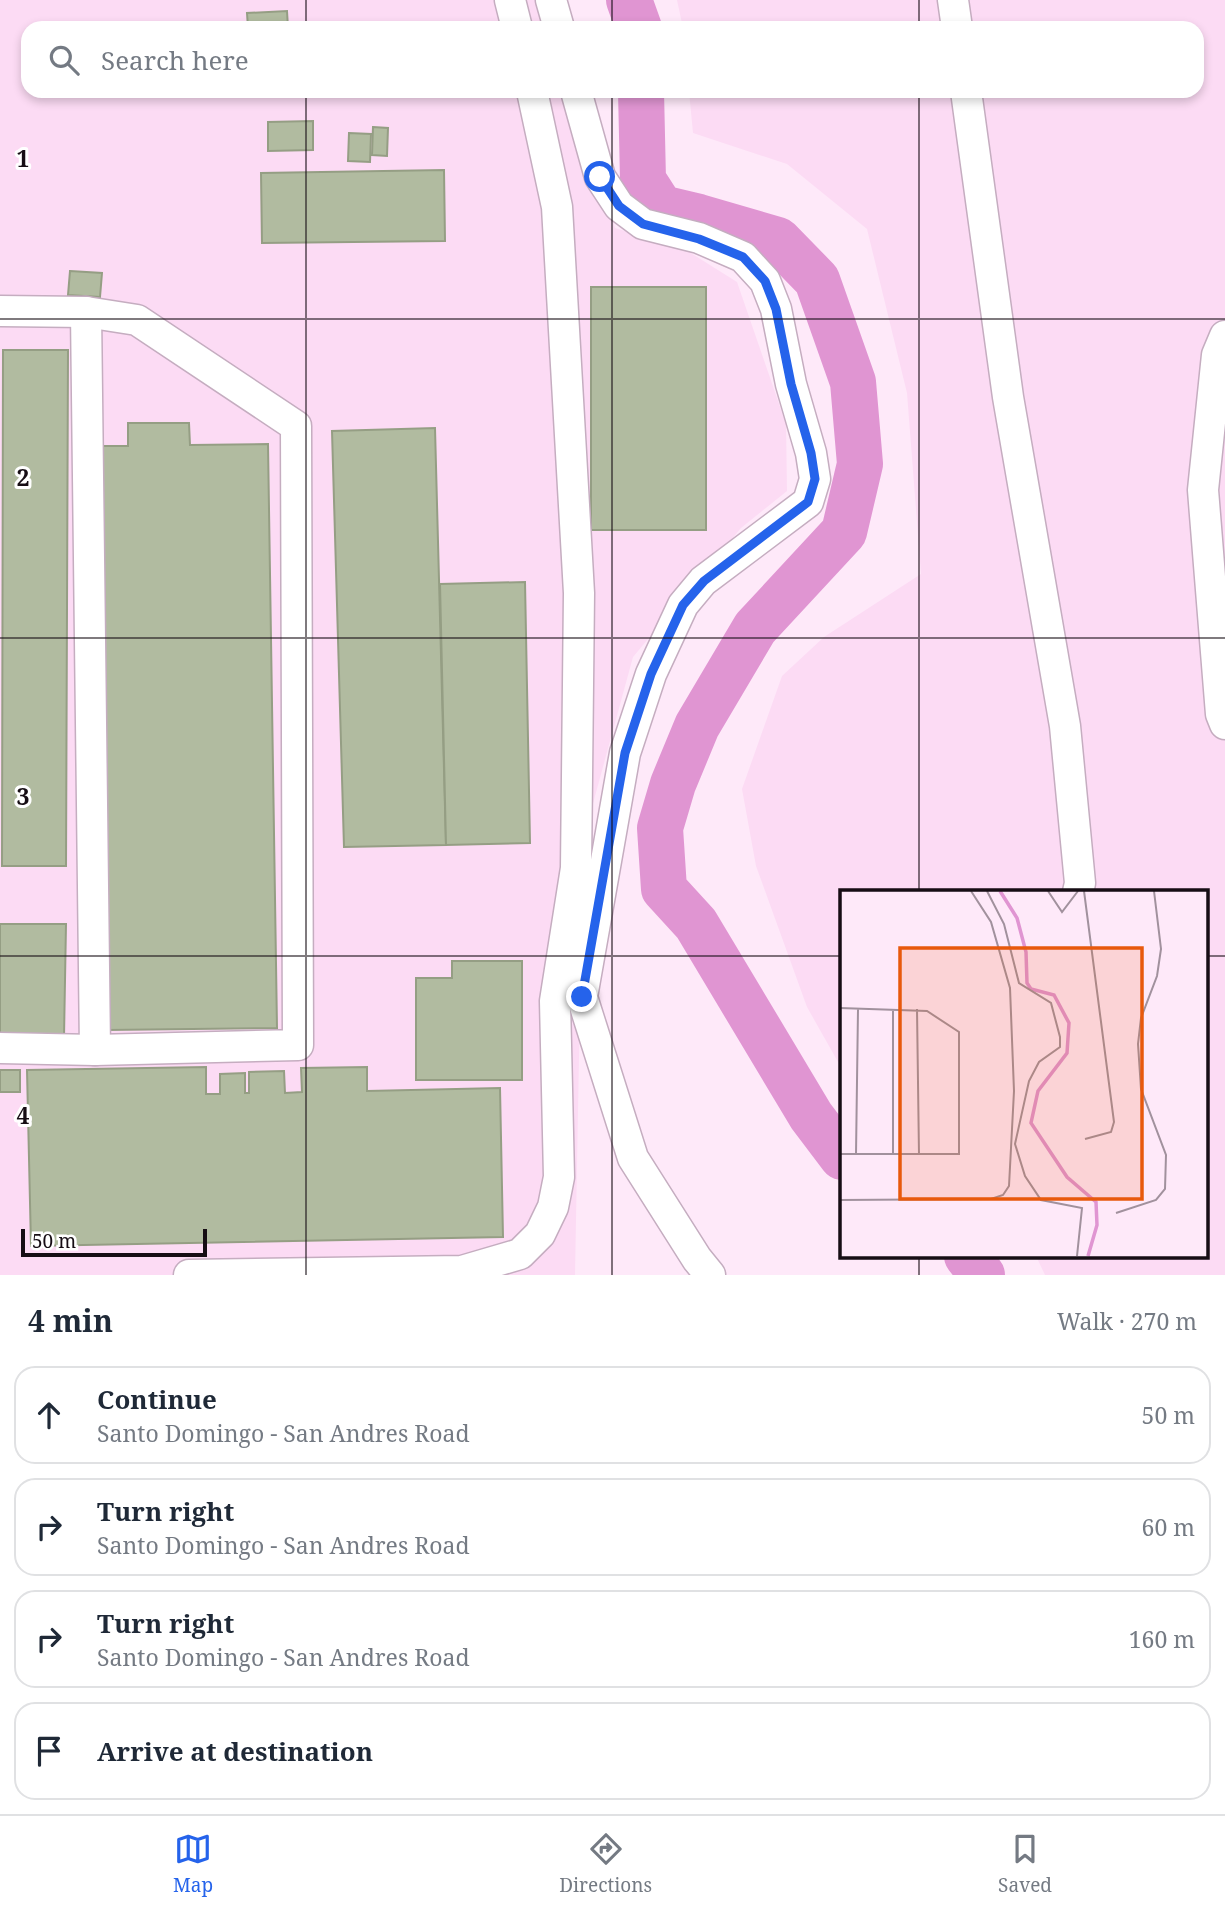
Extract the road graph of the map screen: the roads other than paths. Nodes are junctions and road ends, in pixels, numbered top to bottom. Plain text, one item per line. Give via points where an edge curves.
1 (510, 0) edge
2 (551, 0) edge
3 (953, 0) edge
4 (515, 21) edge
5 (557, 21) edge
6 (956, 21) edge
7 (534, 98) edge
8 (578, 98) edge
9 (967, 98) edge
10 (0, 312) edge
11 (86, 312) junction
12 (1225, 336) edge
13 (1225, 724) edge
14 (1078, 890) edge
15 (0, 1048) edge
16 (95, 1050) junction
17 (189, 1275) edge
18 (710, 1275) edge

1 - 4 street
2 - 5 street
3 - 6 street
7 - 17 street via 557,207 579,593 576,868 555,1001 559,1177 553,1207 540,1234 520,1254 462,1271
8 - 18 street via 600,177 619,206 643,224 743,257 765,281 776,309 815,479 808,502 704,581 683,605 651,674 625,753 582,997 633,1158
9 - 14 street via 1008,397 1065,726
10 - 11 street
11 - 16 street
11 - 16 street via 137,320 296,426 298,1045
12 - 13 street via 1217,355 1203,490
15 - 16 street

